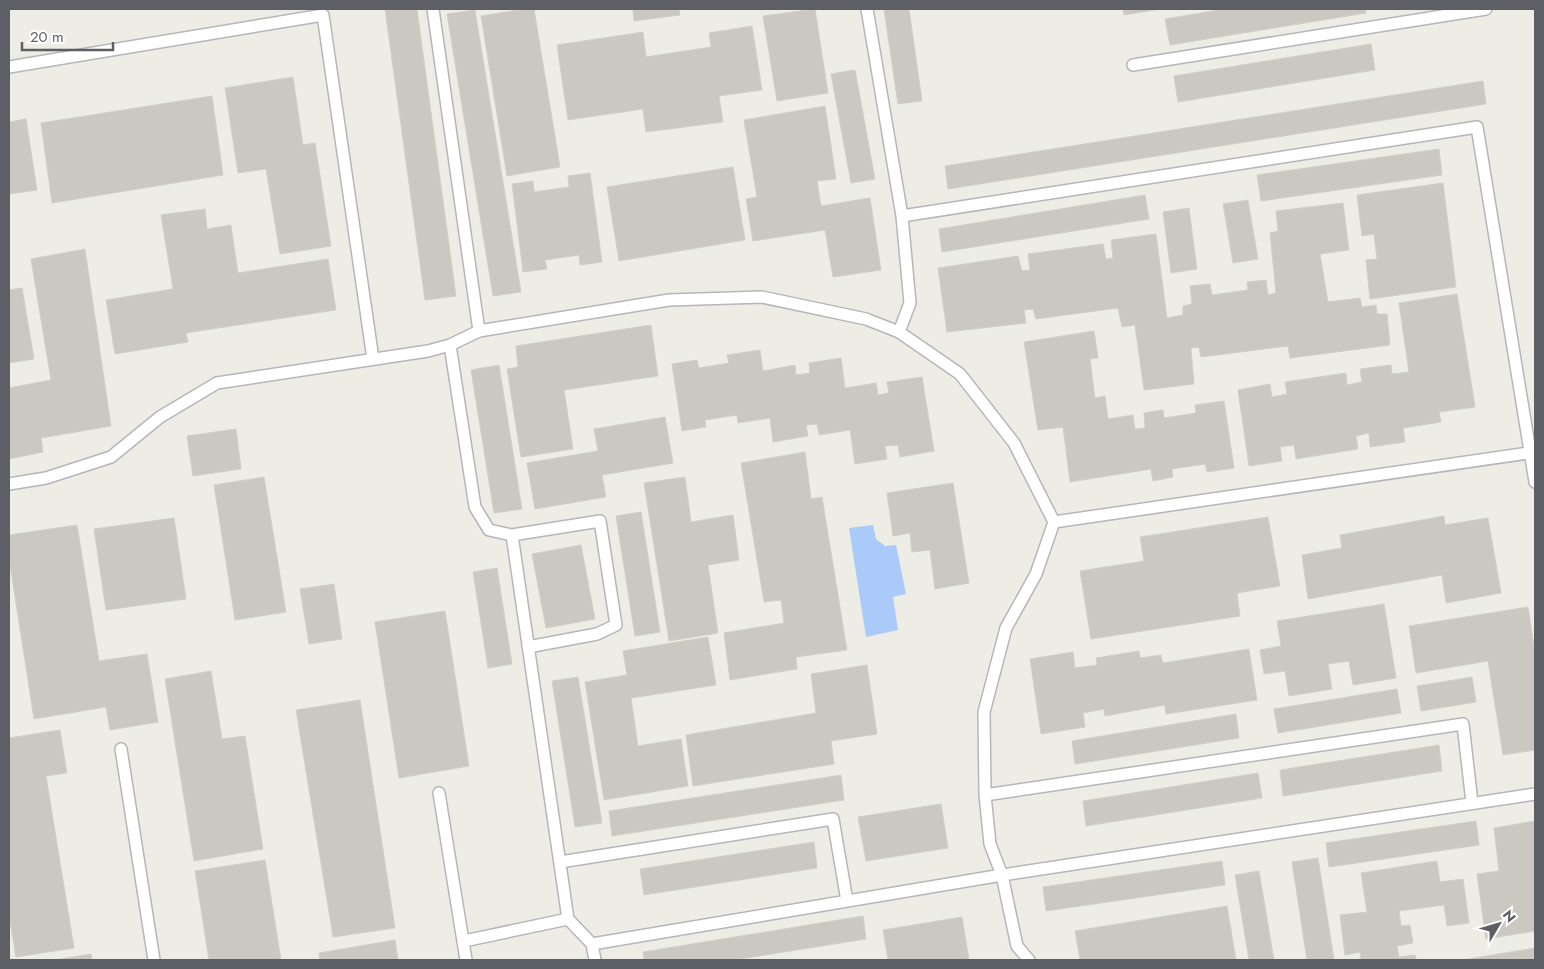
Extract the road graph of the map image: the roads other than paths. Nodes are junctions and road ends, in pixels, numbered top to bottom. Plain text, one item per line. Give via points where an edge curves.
1 (433, 9) edge
2 (867, 9) edge
3 (1486, 9) edge
4 (1133, 65) dead end
5 (9, 67) edge
6 (902, 216) junction
7 (479, 331) junction
8 (899, 332) junction
9 (450, 345) junction
10 (373, 359) junction
11 (1533, 452) edge
12 (1535, 482) edge
13 (9, 484) edge
14 (1054, 522) junction
15 (512, 535) junction
16 (528, 647) junction
17 (121, 749) dead end
18 (439, 792) dead end
19 (1535, 794) edge
20 (985, 795) junction
21 (1472, 804) junction
22 (560, 862) junction
23 (1002, 875) junction
24 (846, 901) junction
25 (568, 919) junction
26 (464, 941) junction
27 (592, 944) junction
28 (154, 960) edge
29 (466, 960) edge
30 (595, 960) edge
31 (1029, 960) edge

1 - 7 lane
2 - 6 lane
3 - 4 lane
5 - 10 lane via 323,15
6 - 8 lane via 910,304
6 - 11 lane via 1477,127
7 - 8 lane via 669,300 762,297 866,319
7 - 9 lane
8 - 14 lane via 960,374 1014,443
9 - 10 lane
9 - 15 lane via 474,506 489,530
10 - 13 lane via 217,382 160,417 111,457 46,478
11 - 12 lane
11 - 14 lane
14 - 20 lane via 1036,574 1006,628 984,712
15 - 16 lane
15 - 16 lane via 600,521 616,625 597,634
16 - 22 lane
17 - 28 lane
18 - 26 lane
19 - 21 lane
20 - 21 lane via 1463,724
20 - 23 lane via 990,844
21 - 23 lane
22 - 24 lane via 833,819
22 - 25 lane
23 - 24 lane
23 - 31 lane via 1017,946
24 - 27 lane
25 - 26 lane
25 - 27 lane
26 - 29 lane
27 - 30 lane

